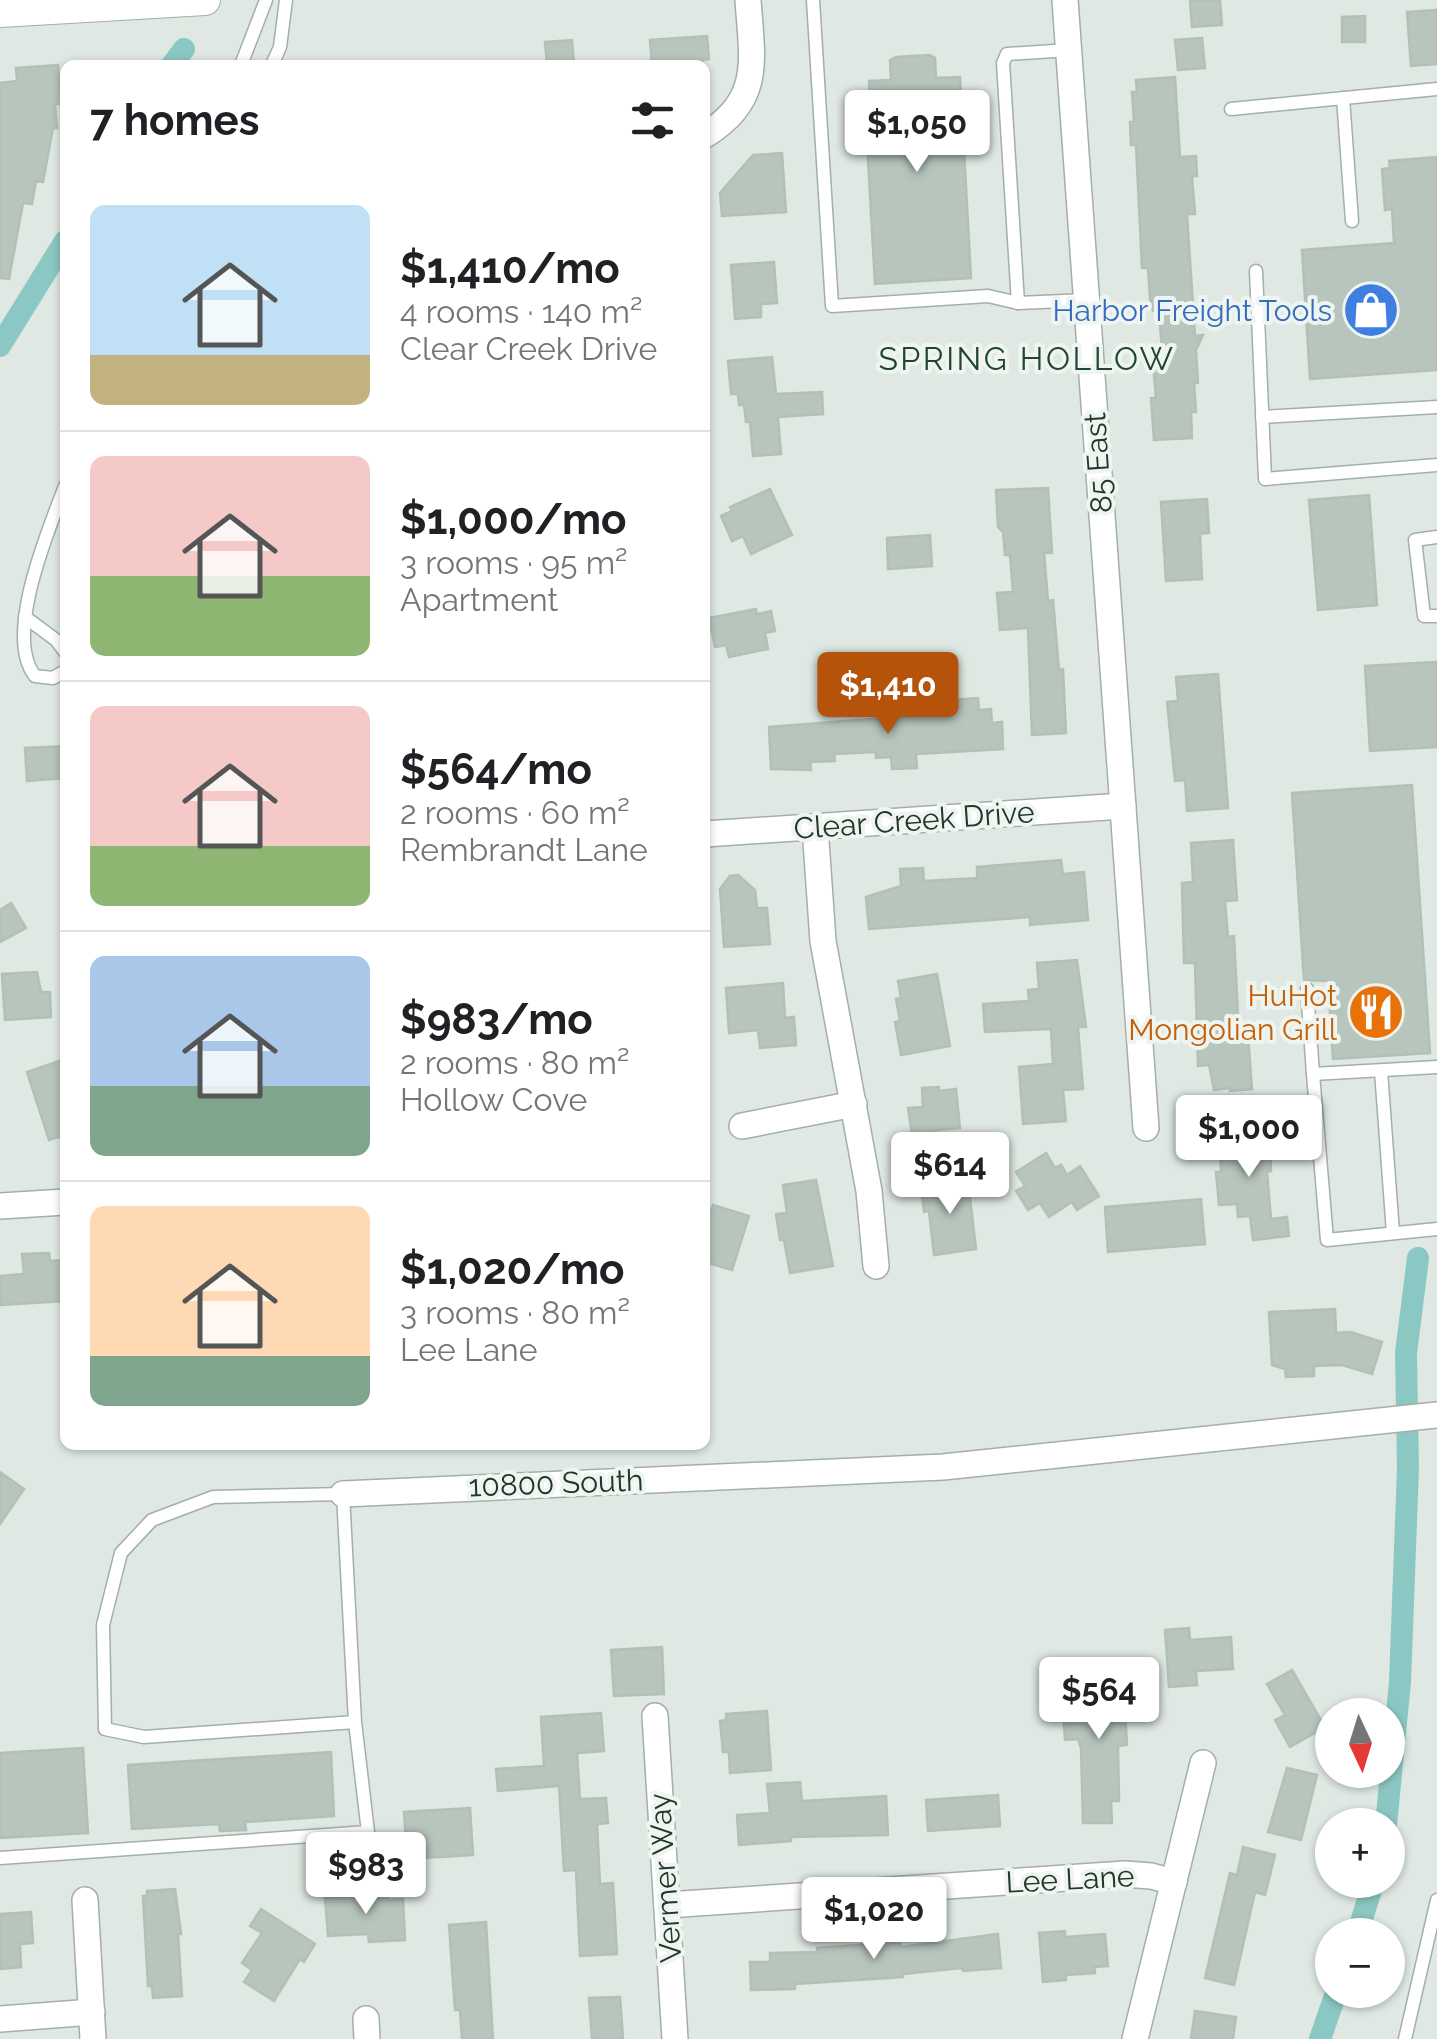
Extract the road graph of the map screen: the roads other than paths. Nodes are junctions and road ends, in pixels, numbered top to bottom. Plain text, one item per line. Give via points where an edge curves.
1 (205, 0) edge
2 (266, 0) edge
3 (286, 0) edge
4 (748, 0) edge
5 (813, 0) edge
6 (1065, 0) edge
7 (0, 12) edge
8 (1069, 50) junction
9 (242, 60) edge
10 (274, 60) edge
11 (1437, 90) edge
12 (1343, 98) junction
13 (1231, 109) dead end
14 (710, 131) edge
15 (1352, 221) dead end
16 (1256, 272) dead end
17 (1087, 300) junction
18 (1018, 303) junction
19 (1437, 408) edge
20 (1262, 417) junction
21 (1437, 466) edge
22 (60, 500) edge
23 (1437, 537) edge
24 (1437, 616) edge
25 (25, 617) junction
26 (60, 645) edge
27 (60, 674) edge
28 (1123, 806) junction
29 (815, 827) junction
30 (710, 834) edge
31 (1308, 990) dead end
32 (1437, 1068) edge
33 (1381, 1071) junction
34 (1314, 1074) junction
35 (854, 1104) junction
36 (742, 1126) dead end
37 (1146, 1128) dead end
38 (60, 1202) edge
39 (0, 1206) edge
40 (1437, 1229) edge
41 (1393, 1234) junction
42 (876, 1266) dead end
43 (1429, 1416) edge
44 (343, 1494) junction
45 (655, 1716) dead end
46 (355, 1722) junction
47 (1203, 1763) dead end
48 (0, 1858) edge
49 (1174, 1882) junction
50 (85, 1900) dead end
51 (1437, 1900) edge
52 (667, 1905) junction
53 (1430, 1954) edge
54 (92, 2012) junction
55 (0, 2018) edge
56 (94, 2039) edge
57 (676, 2039) edge
58 (1135, 2039) edge
59 (1405, 2039) edge

1 - 7 street
2 - 9 lane
3 - 10 lane
4 - 14 street via 751,78 734,114
5 - 18 lane via 832,306 988,296
6 - 8 street, 85 East
8 - 17 street, 85 East
8 - 18 lane via 1007,54 1003,63
11 - 12 lane
12 - 13 lane
12 - 15 lane
16 - 20 lane
17 - 18 lane
17 - 28 street, 85 East
19 - 20 lane
20 - 21 lane via 1265,479
22 - 25 lane
23 - 24 lane via 1416,540 1424,616
25 - 26 lane
25 - 27 lane via 27,665 36,676
28 - 29 street, Clear Creek Drive
28 - 37 street, 85 East
29 - 30 street, Clear Creek Drive
29 - 35 street via 823,940
31 - 34 lane
32 - 33 lane
33 - 34 lane
33 - 41 lane
34 - 41 lane via 1327,1240
35 - 36 street
35 - 42 street
38 - 39 street
40 - 41 lane
43 - 44 street, 10800 South via 944,1467
44 - 46 lane
44 - 46 lane, 10800 South via 214,1497 152,1520 121,1553 103,1625 105,1729 144,1737
45 - 52 street, Vermer Way
46 - 48 lane via 368,1832
47 - 49 street
49 - 52 street, Lee Lane via 1125,1874
49 - 58 street
50 - 54 street
51 - 53 lane
52 - 57 street, Vermer Way
53 - 59 lane
54 - 55 street
54 - 56 street

